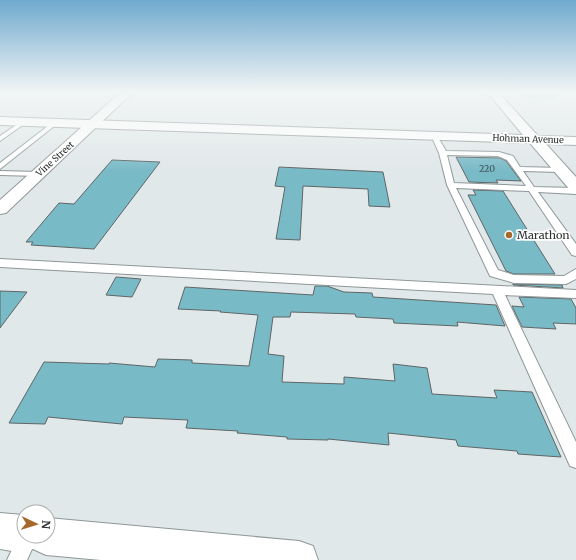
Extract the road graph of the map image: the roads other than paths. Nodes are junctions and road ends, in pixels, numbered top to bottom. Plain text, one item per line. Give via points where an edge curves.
1 (99, 118) edge
2 (515, 118) edge
3 (0, 121) edge
4 (24, 122) junction
5 (56, 123) junction
6 (93, 124) junction
7 (434, 135) junction
8 (0, 139) edge
9 (533, 139) junction
10 (576, 141) edge
11 (443, 153) junction
12 (0, 167) edge
13 (517, 168) junction
14 (560, 170) junction
15 (0, 173) edge
16 (39, 174) junction
17 (491, 180) dead end
18 (451, 185) junction
19 (496, 187) junction
20 (576, 187) edge
21 (532, 189) junction
22 (576, 191) edge
23 (0, 209) edge
24 (576, 252) edge
25 (0, 263) edge
26 (576, 273) edge
27 (497, 290) junction
28 (576, 294) edge
29 (576, 460) edge
30 (0, 531) edge
31 (16, 533) edge
32 (56, 537) edge
33 (25, 544) edge
34 (17, 560) edge
35 (299, 560) edge

1 - 6 main road, Vine Street
2 - 9 main road
3 - 4 main road, Hohman Avenue
4 - 5 main road, Hohman Avenue
4 - 8 lane
5 - 6 main road, Hohman Avenue
5 - 12 lane
6 - 7 main road, Hohman Avenue
6 - 16 main road, Vine Street
7 - 9 main road, Hohman Avenue
7 - 11 lane
9 - 10 main road, Hohman Avenue
9 - 14 main road
11 - 13 lane via 505,155
11 - 18 lane
13 - 14 lane
13 - 21 lane
14 - 20 main road
15 - 16 lane
16 - 23 main road, Vine Street
17 - 19 lane
18 - 19 lane
18 - 26 lane via 494,274 514,279 566,280
19 - 21 lane
21 - 22 lane
21 - 24 lane
25 - 27 lane
27 - 28 lane
27 - 29 lane
30 - 31 main road
32 - 35 main road
33 - 34 lane

